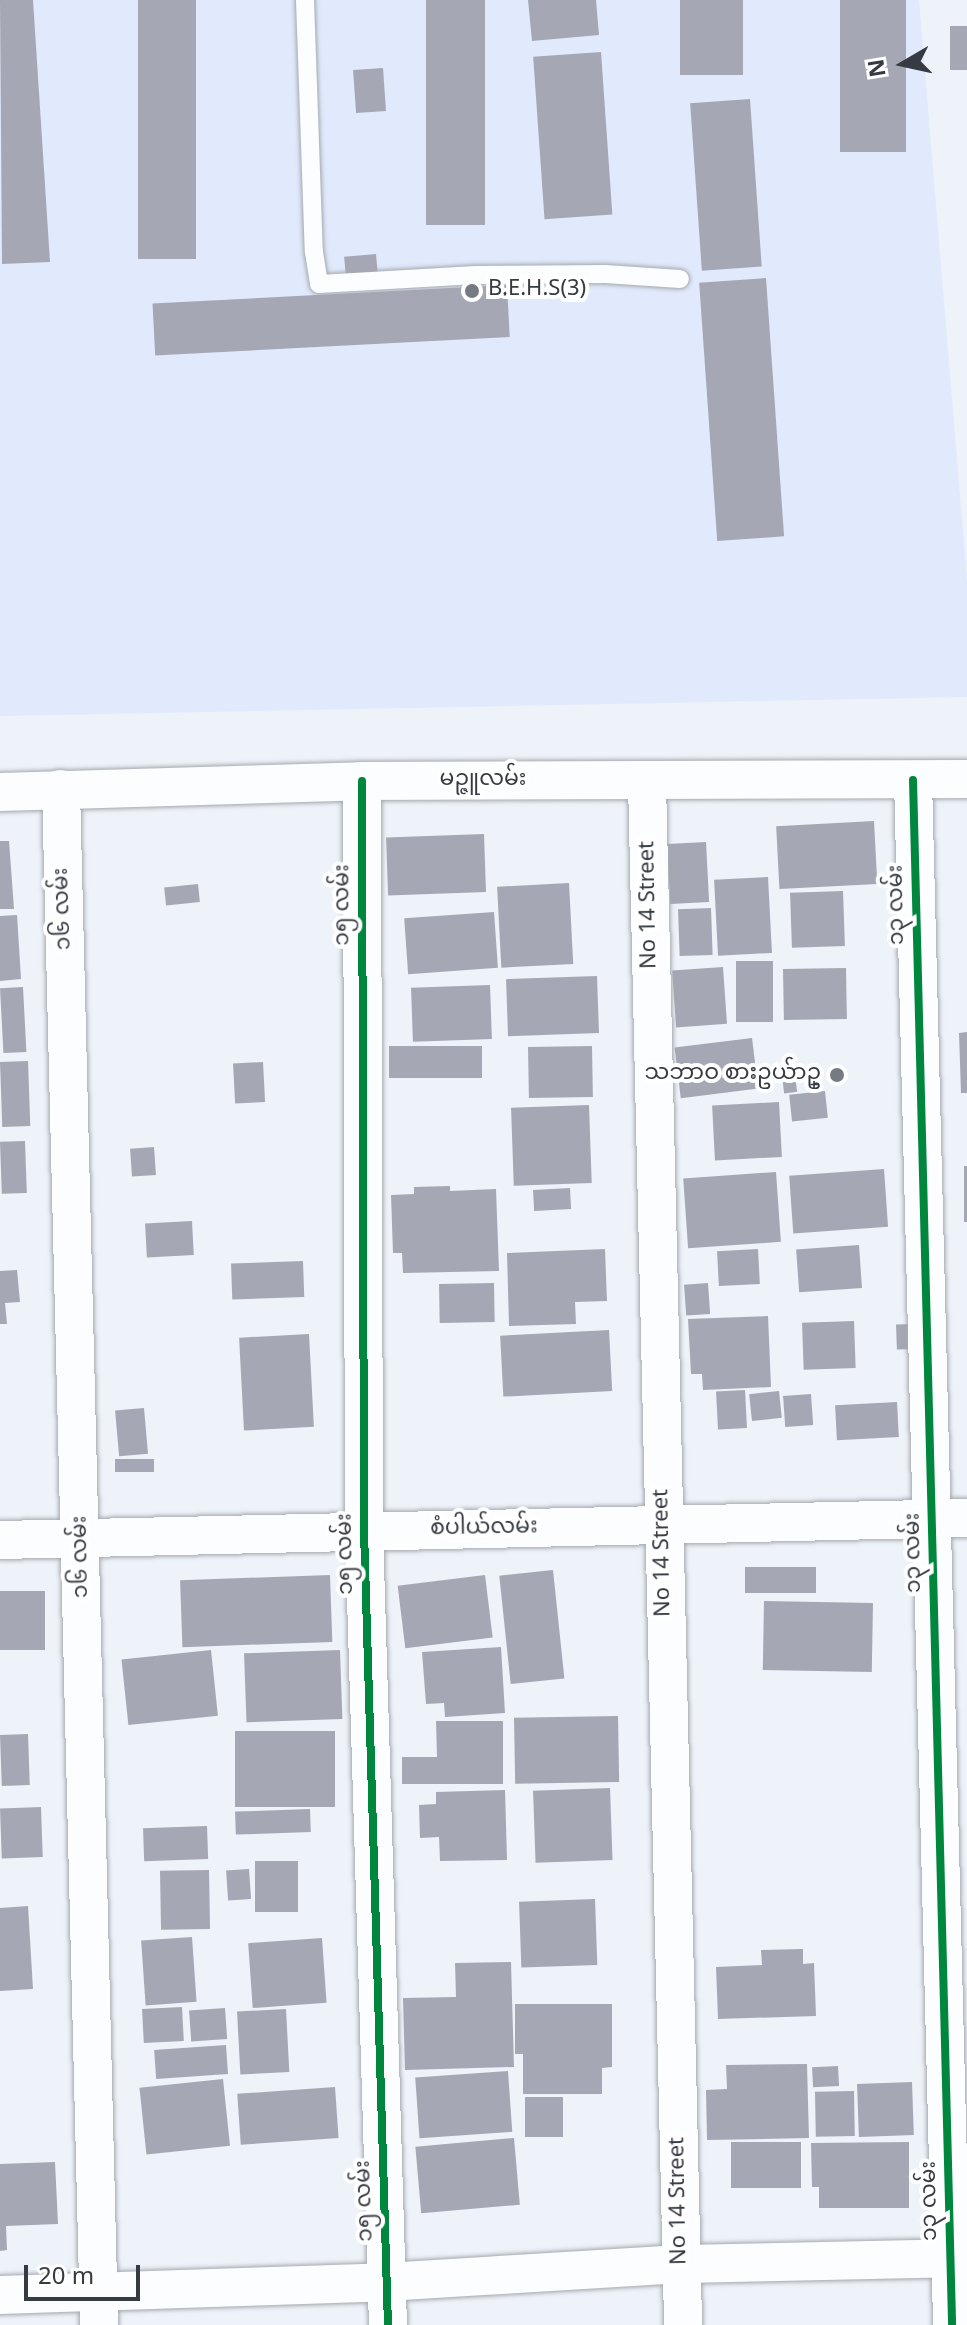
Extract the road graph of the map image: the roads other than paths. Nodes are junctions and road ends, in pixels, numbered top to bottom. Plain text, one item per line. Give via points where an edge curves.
1 (305, 0) edge
2 (680, 279) dead end
3 (967, 779) edge
4 (913, 780) junction
5 (362, 781) junction
6 (647, 782) junction
7 (61, 789) junction
8 (0, 792) edge
9 (950, 1518) edge
10 (663, 1527) junction
11 (364, 1531) junction
12 (81, 1538) junction
13 (0, 1540) edge
14 (958, 2258) edge
15 (681, 2264) junction
16 (386, 2282) junction
17 (0, 2295) edge
18 (99, 2310) edge
19 (388, 2325) edge
20 (683, 2325) edge
21 (952, 2325) edge

1 - 2 lane via 319,284 476,275
3 - 4 street, မဉ္ဇူလမ်း
4 - 6 street, မဉ္ဇူလမ်း
4 - 9 street, ၁၃ လမ်း
5 - 6 street, မဉ္ဇူလမ်း
5 - 7 street, မဉ္ဇူလမ်း
5 - 11 street, ၁၅ လမ်း
6 - 10 street, No 14 Street
7 - 8 street, မဉ္ဇူလမ်း
7 - 12 street, ၁၆ လမ်း
9 - 10 street, စံပါယ်လမ်း
9 - 14 street, ၁၃ လမ်း
10 - 11 street, စံပါယ်လမ်း
10 - 15 street, No 14 Street
11 - 12 street, စံပါယ်လမ်း
11 - 16 street, ၁၅ လမ်း
12 - 13 street, စံပါယ်လမ်း
12 - 18 street, ၁၆ လမ်း
14 - 15 street
14 - 21 street, ၁၃ လမ်း
15 - 16 street
15 - 20 street, No 14 Street
16 - 18 street
16 - 19 street, ၁၅ လမ်း
17 - 18 street

